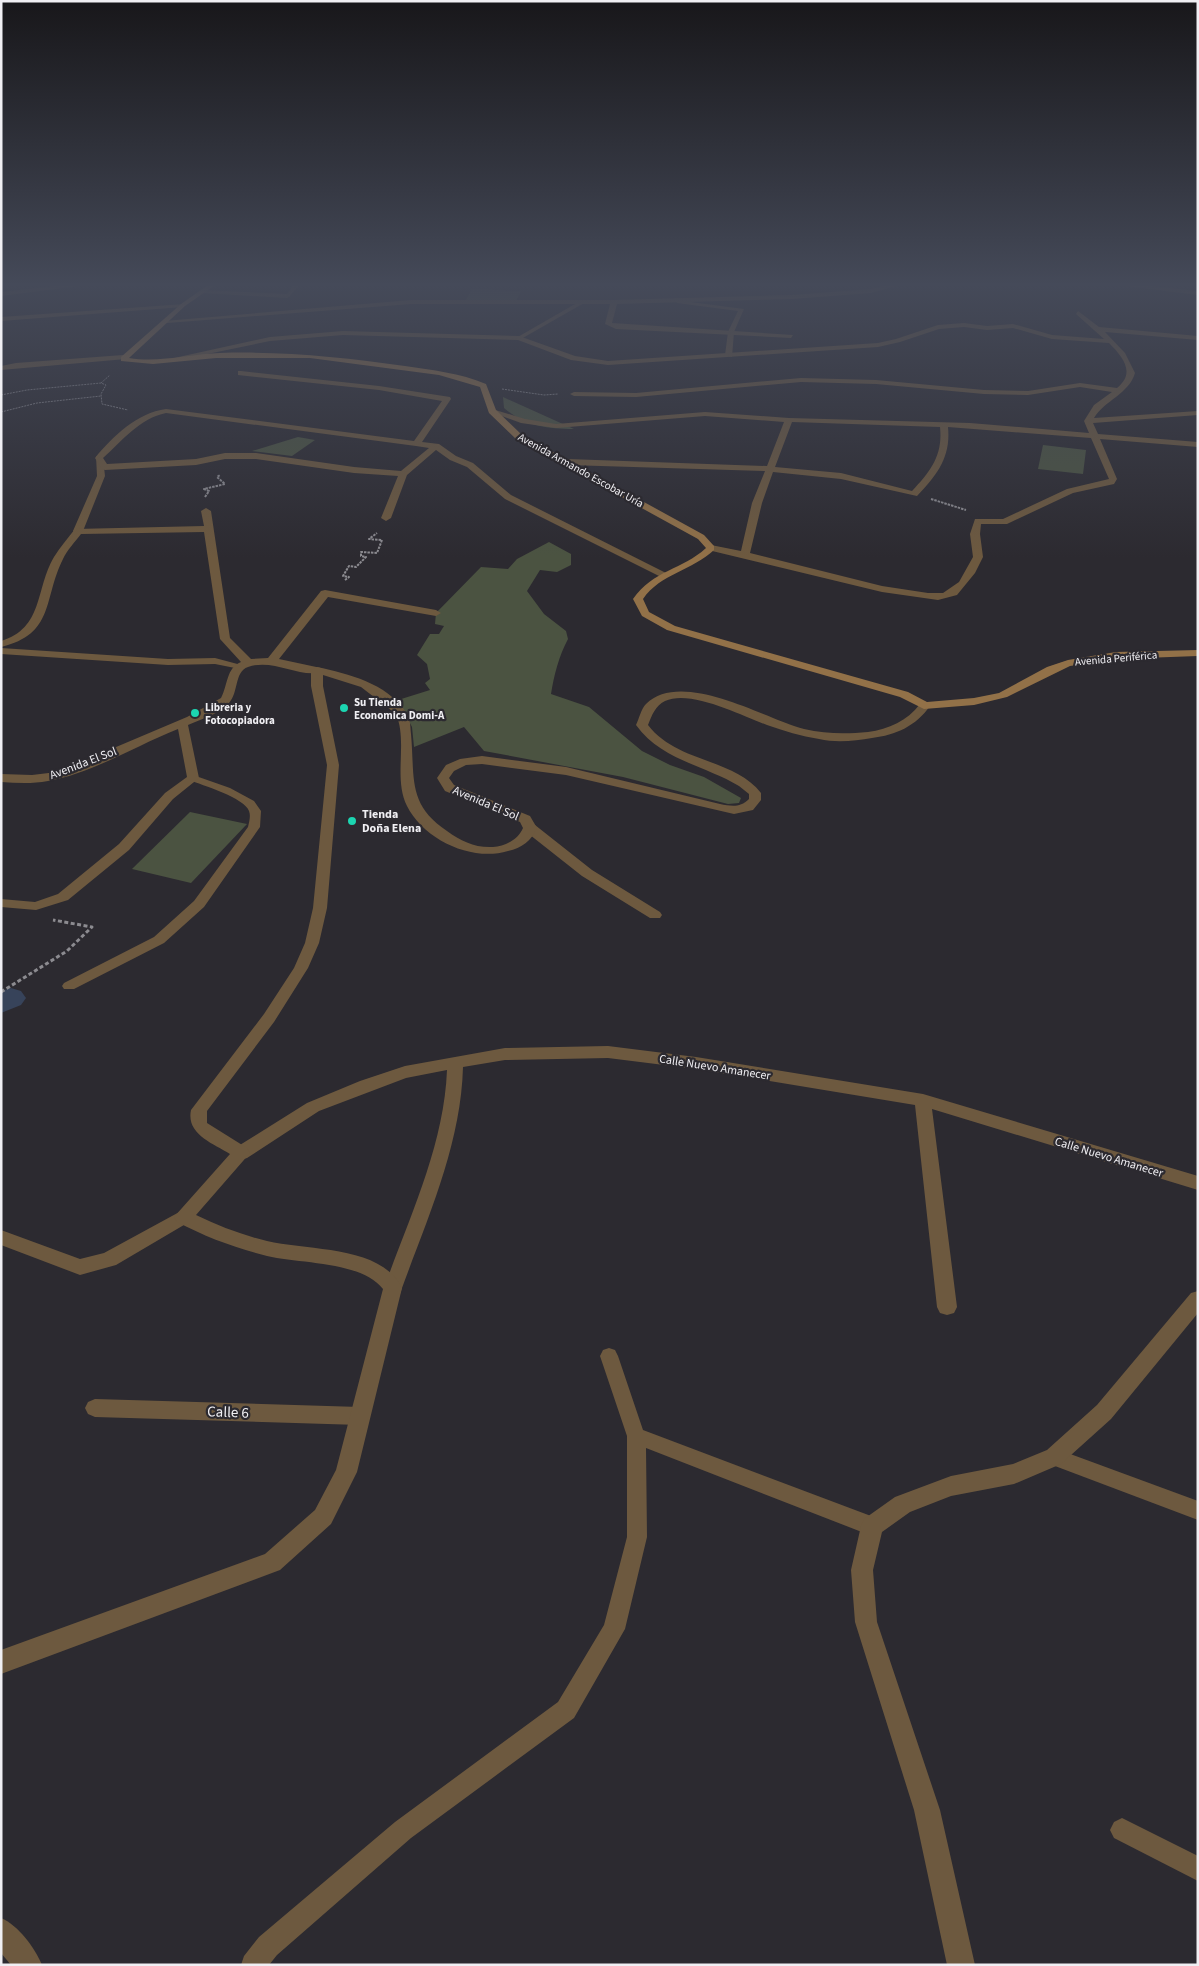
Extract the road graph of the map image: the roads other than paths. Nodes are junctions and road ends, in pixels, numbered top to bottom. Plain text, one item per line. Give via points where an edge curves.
1 (257, 375) edge
2 (447, 375) edge
3 (1132, 375) edge
4 (1117, 390) junction
5 (574, 394) road end
6 (492, 411) junction
7 (1198, 412) edge
8 (789, 420) junction
9 (1088, 421) junction
10 (944, 424) junction
11 (1095, 435) junction
12 (416, 444) junction
13 (1198, 445) edge
14 (436, 446) junction
15 (99, 458) junction
16 (568, 462) junction
17 (770, 469) junction
18 (403, 474) junction
19 (206, 511) road end
20 (386, 518) road end
21 (209, 528) junction
22 (78, 531) junction
23 (711, 548) junction
24 (745, 553) junction
25 (665, 575) junction
26 (436, 613) dead end
27 (1, 644) edge
28 (1, 651) edge
29 (1198, 653) edge
30 (271, 662) junction
31 (245, 665) junction
32 (317, 670) junction
33 (924, 706) junction
34 (182, 722) junction
35 (1, 778) edge
36 (193, 778) junction
37 (530, 828) junction
38 (1, 902) edge
39 (655, 915) dead end
40 (69, 986) dead end
41 (455, 1062) junction
42 (923, 1100) junction
43 (241, 1153) junction
44 (1198, 1183) edge
45 (183, 1216) junction
46 (1, 1237) edge
47 (393, 1288) junction
48 (1198, 1298) edge
49 (947, 1307) dead end
50 (609, 1356) dead end
51 (95, 1408) dead end
52 (360, 1416) junction
53 (636, 1436) junction
54 (1054, 1457) junction
55 (1198, 1511) edge
56 (872, 1526) junction
57 (1, 1662) edge
58 (1122, 1830) dead end
59 (1198, 1869) edge
60 (1, 1931) edge
61 (28, 1965) edge
62 (253, 1965) edge
63 (961, 1965) edge

1 - 12 street via 446,399
2 - 6 main road, Avenida Armando Escobar Uría via 482,386
3 - 4 street
4 - 5 street via 1080,385 1028,393 984,392 876,382 801,380 636,395
4 - 9 street via 1098,405
6 - 8 street via 556,426 684,414
6 - 16 main road, Avenida Armando Escobar Uría via 520,437
7 - 9 street
8 - 10 street
8 - 17 street
9 - 11 street
10 - 11 street
10 - 17 street via 944,455 935,473 914,494 841,476
11 - 13 street
11 - 24 street via 1113,478 1111,482 1070,491 1004,522 978,521 974,527 978,557 955,592 939,596 862,586
12 - 14 street
12 - 15 street via 156,411 133,426
14 - 18 street
14 - 25 street via 470,465 508,497
15 - 18 street via 106,467 256,456
15 - 22 street via 100,476
16 - 17 street
16 - 23 main road, Avenida Armando Escobar Uría via 701,536
17 - 24 street via 757,503
18 - 20 street
19 - 21 street
21 - 22 street
21 - 31 street via 225,640
22 - 27 street via 58,558 35,624 19,638
23 - 24 street
23 - 25 main road via 703,556
25 - 33 main road via 651,582 638,599 639,607 646,616 671,628 911,697
26 - 30 street via 325,593
28 - 31 lane
29 - 33 main road, Avenida Periférica via 1068,663 1045,670 1026,685 1001,696
30 - 31 street, Avenida El Sol
30 - 32 street, Avenida El Sol
31 - 34 street, Avenida El Sol via 234,674 226,700
32 - 37 street, Avenida El Sol via 353,677 378,691 402,714 408,794 416,812 436,831 464,848 486,852 517,844 528,836
32 - 43 street via 317,686 333,765 320,908 312,943 301,968 274,1010 199,1110 197,1120 200,1127
33 - 37 street, Avenida El Sol via 918,716 888,732 853,738 814,735 710,698 681,695 654,702 644,713 642,725 654,740 670,750 722,770 744,782 755,793 756,800 748,807 734,810 566,771 482,760 450,768 443,778 449,788 525,819
34 - 35 street, Avenida El Sol via 52,777
34 - 36 street
36 - 38 street via 170,796 124,847 64,897 36,906
36 - 40 lane via 253,806 256,816 254,827 199,904 159,940
37 - 39 street via 587,873
41 - 42 street, Calle Nuevo Amanecer via 505,1054 608,1052
41 - 43 street, Calle Nuevo Amanecer via 366,1084 313,1107
41 - 47 street via 454,1100 438,1164
42 - 44 street, Calle Nuevo Amanecer
42 - 49 street
43 - 45 street, Calle Nuevo Amanecer
45 - 46 street, Calle Nuevo Amanecer via 109,1260 80,1267
45 - 47 street via 222,1236 269,1249 365,1264 383,1275
47 - 52 street
48 - 54 street via 1104,1412
50 - 53 lane
51 - 52 street, Calle 6
52 - 57 street via 346,1472 323,1517 272,1562
53 - 56 lane
53 - 62 lane via 637,1537 614,1629 566,1710 403,1830 268,1946
54 - 55 lane
54 - 56 street via 1014,1474 951,1486 903,1504
56 - 63 street via 862,1570 866,1622 927,1810
58 - 59 lane
60 - 61 street

